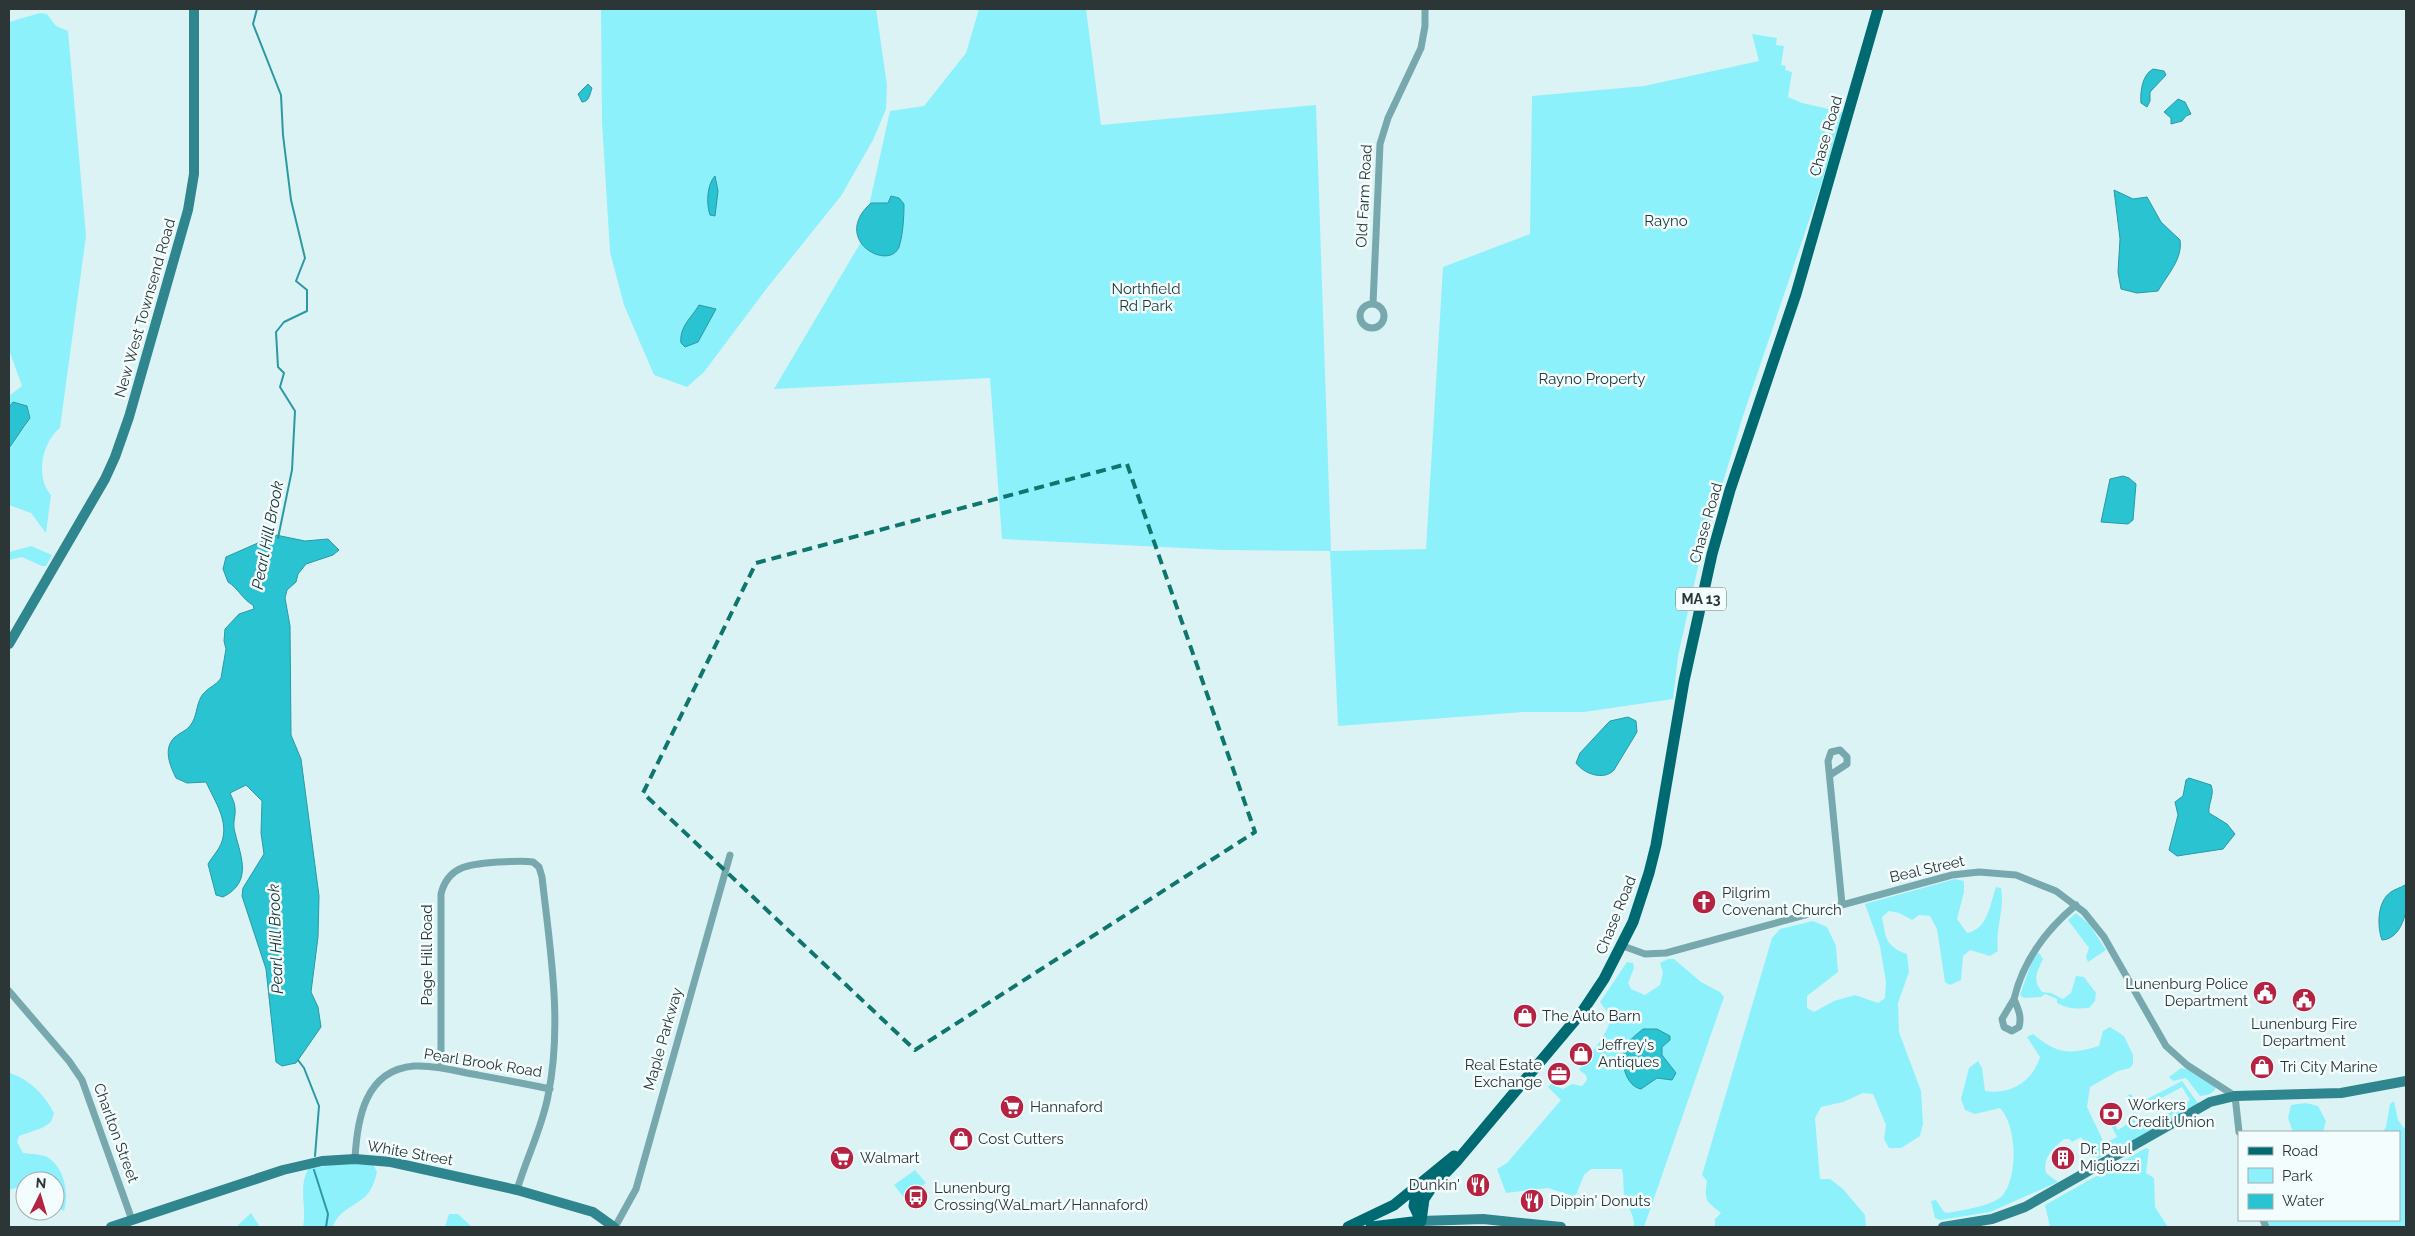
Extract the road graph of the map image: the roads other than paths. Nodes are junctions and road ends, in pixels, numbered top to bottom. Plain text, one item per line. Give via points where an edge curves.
1 (194, 9) edge
2 (1425, 9) edge
3 (1878, 9) edge
4 (1373, 304) dead end
5 (9, 643) edge
6 (1830, 775) dead end
7 (730, 855) dead end
8 (1842, 904) junction
9 (2076, 905) junction
10 (1623, 946) junction
11 (9, 991) edge
12 (2014, 999) dead end
13 (441, 1068) junction
14 (2406, 1081) edge
15 (550, 1089) junction
16 (2235, 1096) junction
17 (2239, 1131) edge
18 (1464, 1151) junction
19 (355, 1159) junction
20 (1417, 1187) junction
21 (517, 1190) junction
22 (132, 1220) junction
23 (1421, 1224) edge
24 (111, 1227) edge
25 (614, 1227) edge
26 (1348, 1227) edge
27 (1371, 1227) edge
28 (1561, 1227) edge
29 (1943, 1227) edge

1 - 5 street, New West Townsend Road via 194,174 180,242 149,354 115,457 90,506
2 - 4 street, Old Farm Road via 1421,48 1388,118 1380,144
3 - 10 main road, Chase Road / MA 13 via 1796,294 1720,525 1684,681 1649,873
6 - 8 street
7 - 25 street, Maple Parkway via 640,1175 630,1202
8 - 9 street, Beal Street via 1952,875 1979,872 2004,873 2030,880 2056,891
8 - 10 street, Beal Street via 1666,953 1645,954
9 - 12 street via 2037,947
9 - 16 street, Beal Street via 2104,937 2166,1046 2187,1065
10 - 18 main road, Chase Road / MA 13 via 1582,1012
11 - 22 street, Charlton Street via 82,1080
13 - 15 street, Pearl Brook Road
13 - 15 street, Page Hill Road via 441,894 444,884 457,869 470,864 526,861 536,864 541,870 554,985
13 - 19 street, Pearl Brook Road via 406,1067 379,1081 367,1096 360,1113
14 - 16 street via 2341,1093
15 - 21 street
16 - 17 street
16 - 29 street via 2200,1106 2025,1206 1992,1219
18 - 20 main road, Chase Road / MA 13 via 1452,1157
18 - 23 main road, Chase Road / MA 13 via 1426,1196
19 - 21 street, White Street via 398,1163
19 - 22 street, White Street via 322,1161 283,1170
20 - 23 main road via 1414,1206
20 - 26 main road, Chase Road / MA 13 via 1394,1205
21 - 25 street, White Street via 593,1212
22 - 24 street, White Street
23 - 27 main road
23 - 28 street via 1483,1219

